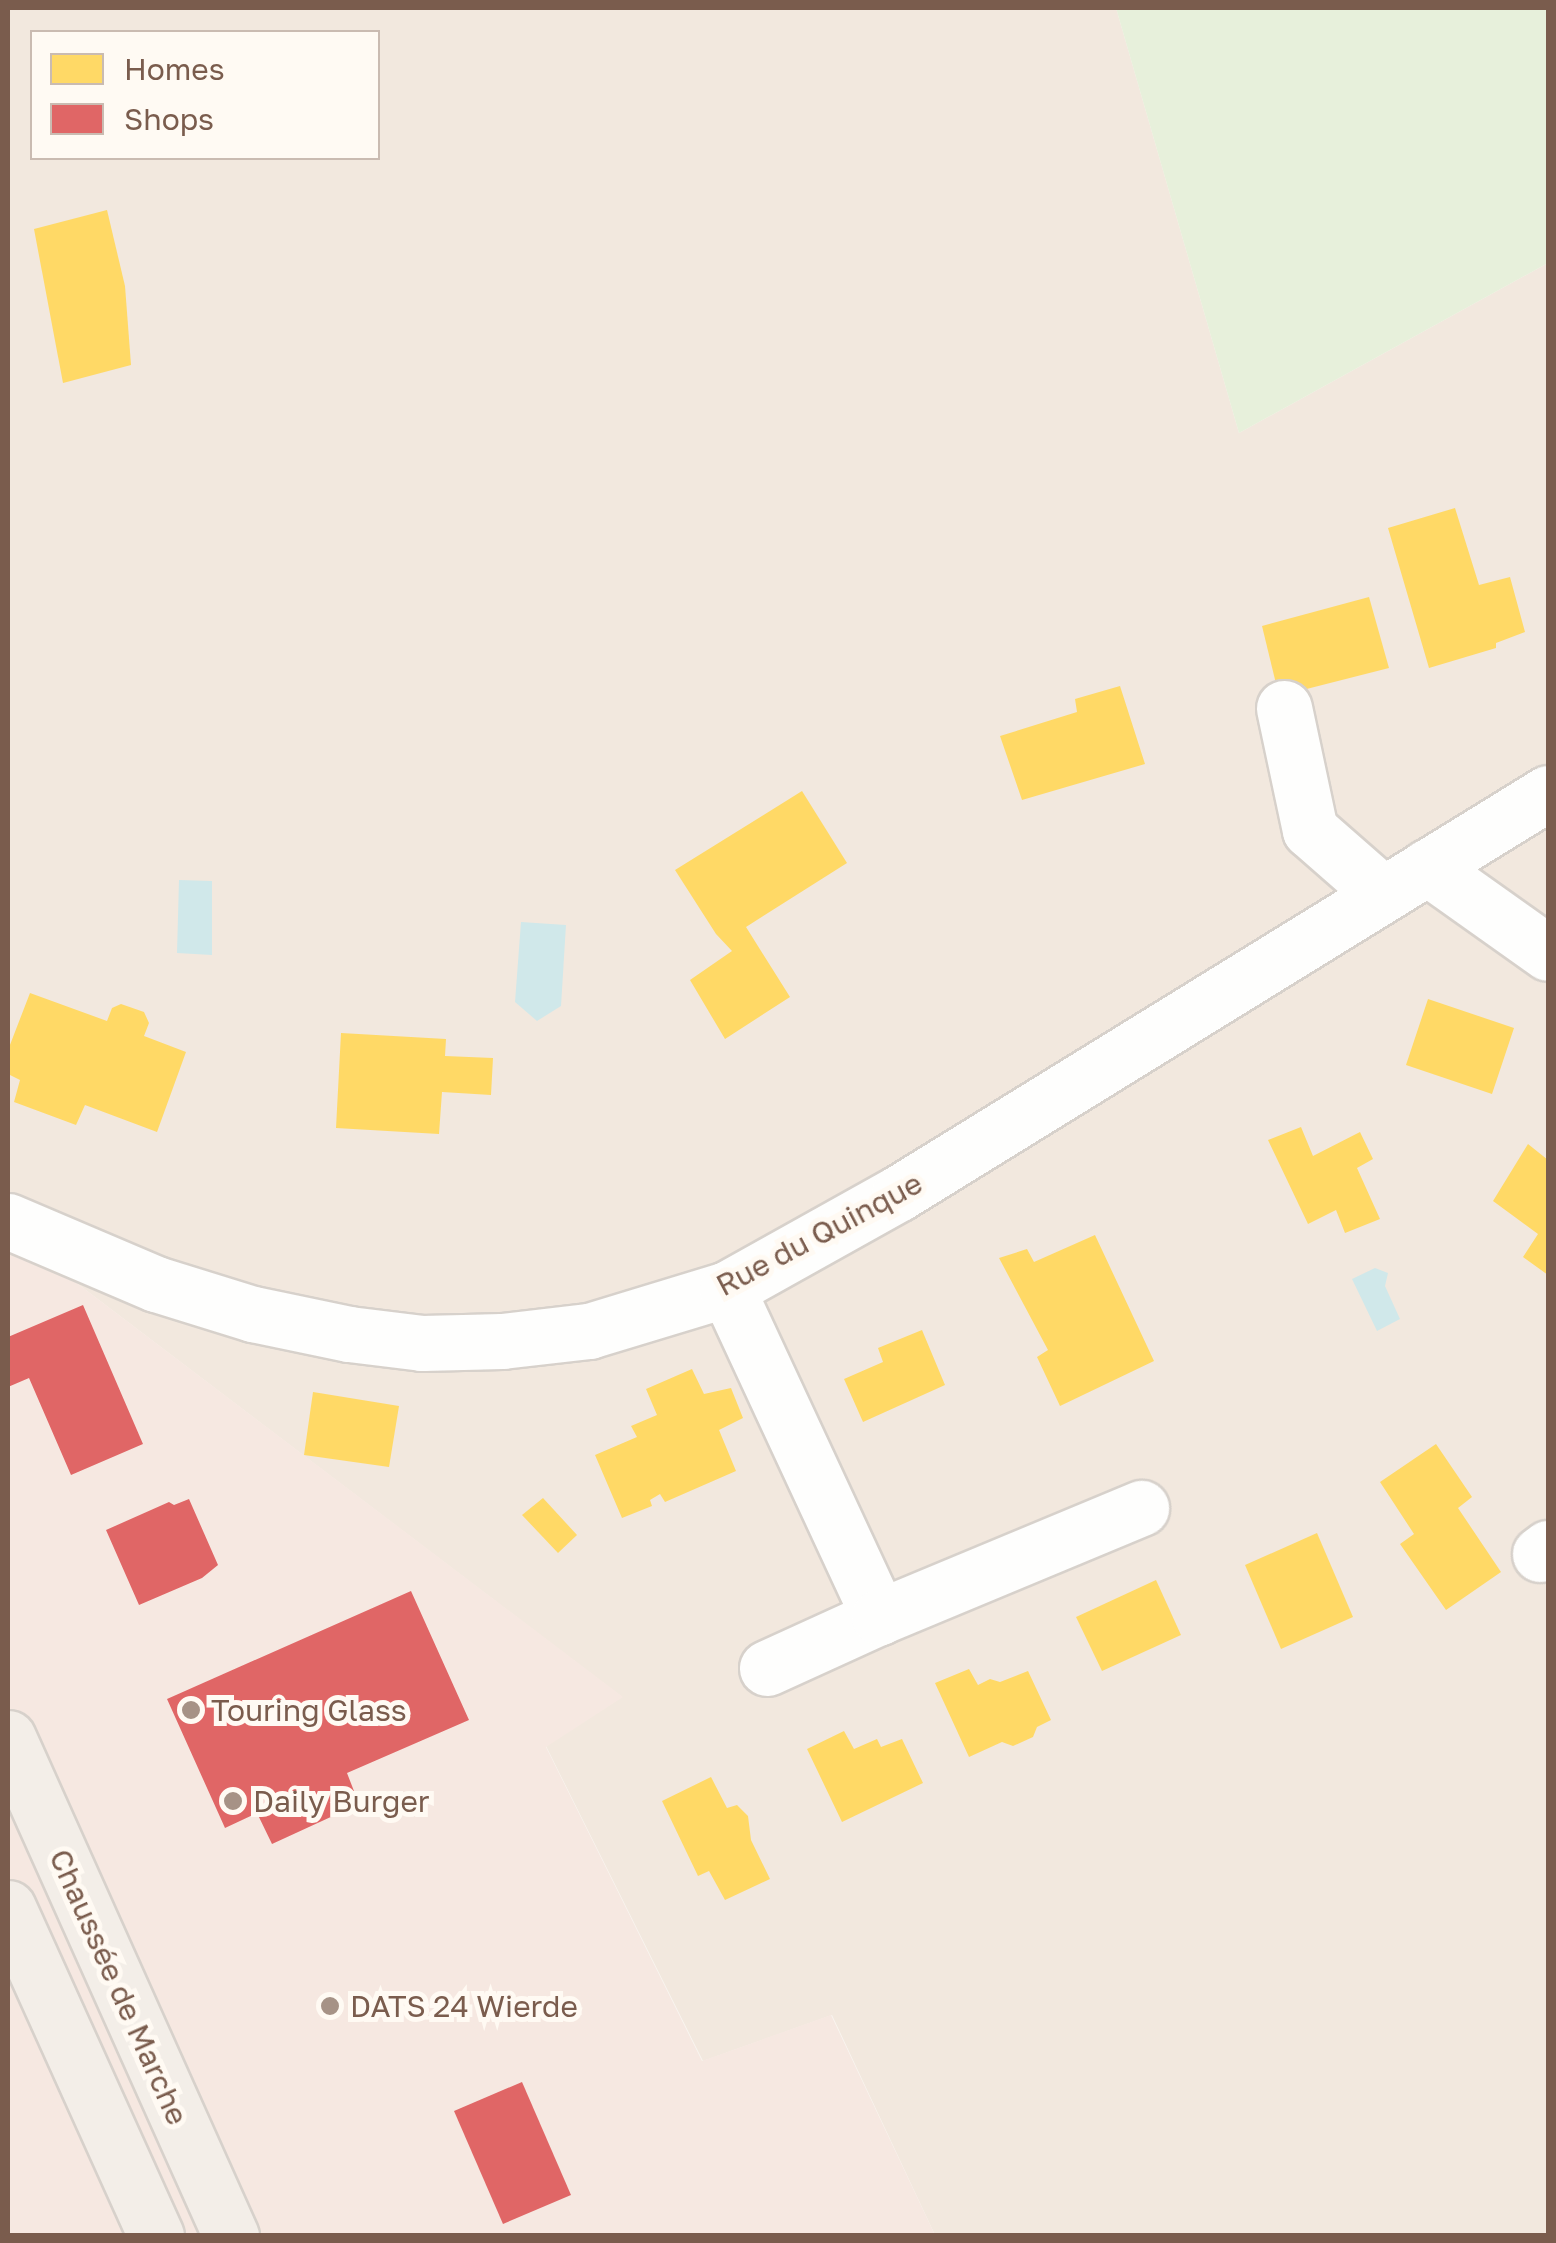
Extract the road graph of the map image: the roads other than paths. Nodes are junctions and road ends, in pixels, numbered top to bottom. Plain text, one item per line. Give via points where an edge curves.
1 (1284, 708) dead end
2 (1548, 793) edge
3 (1405, 880) junction
4 (1548, 953) edge
5 (8, 1221) edge
6 (727, 1289) junction
7 (1141, 1508) dead end
8 (879, 1616) junction
9 (768, 1668) dead end
10 (8, 1738) edge
11 (8, 1908) edge
12 (156, 2236) edge
13 (232, 2236) edge

1 - 3 street via 1310,830
2 - 3 street, Rue du Quinque
3 - 4 street
3 - 6 street, Rue du Quinque via 900,1193
5 - 6 street, Rue du Quinque via 156,1284 253,1314 422,1342 589,1331
6 - 8 street
7 - 8 street
8 - 9 street
10 - 13 main road, Chaussée de Marche
11 - 12 main road

